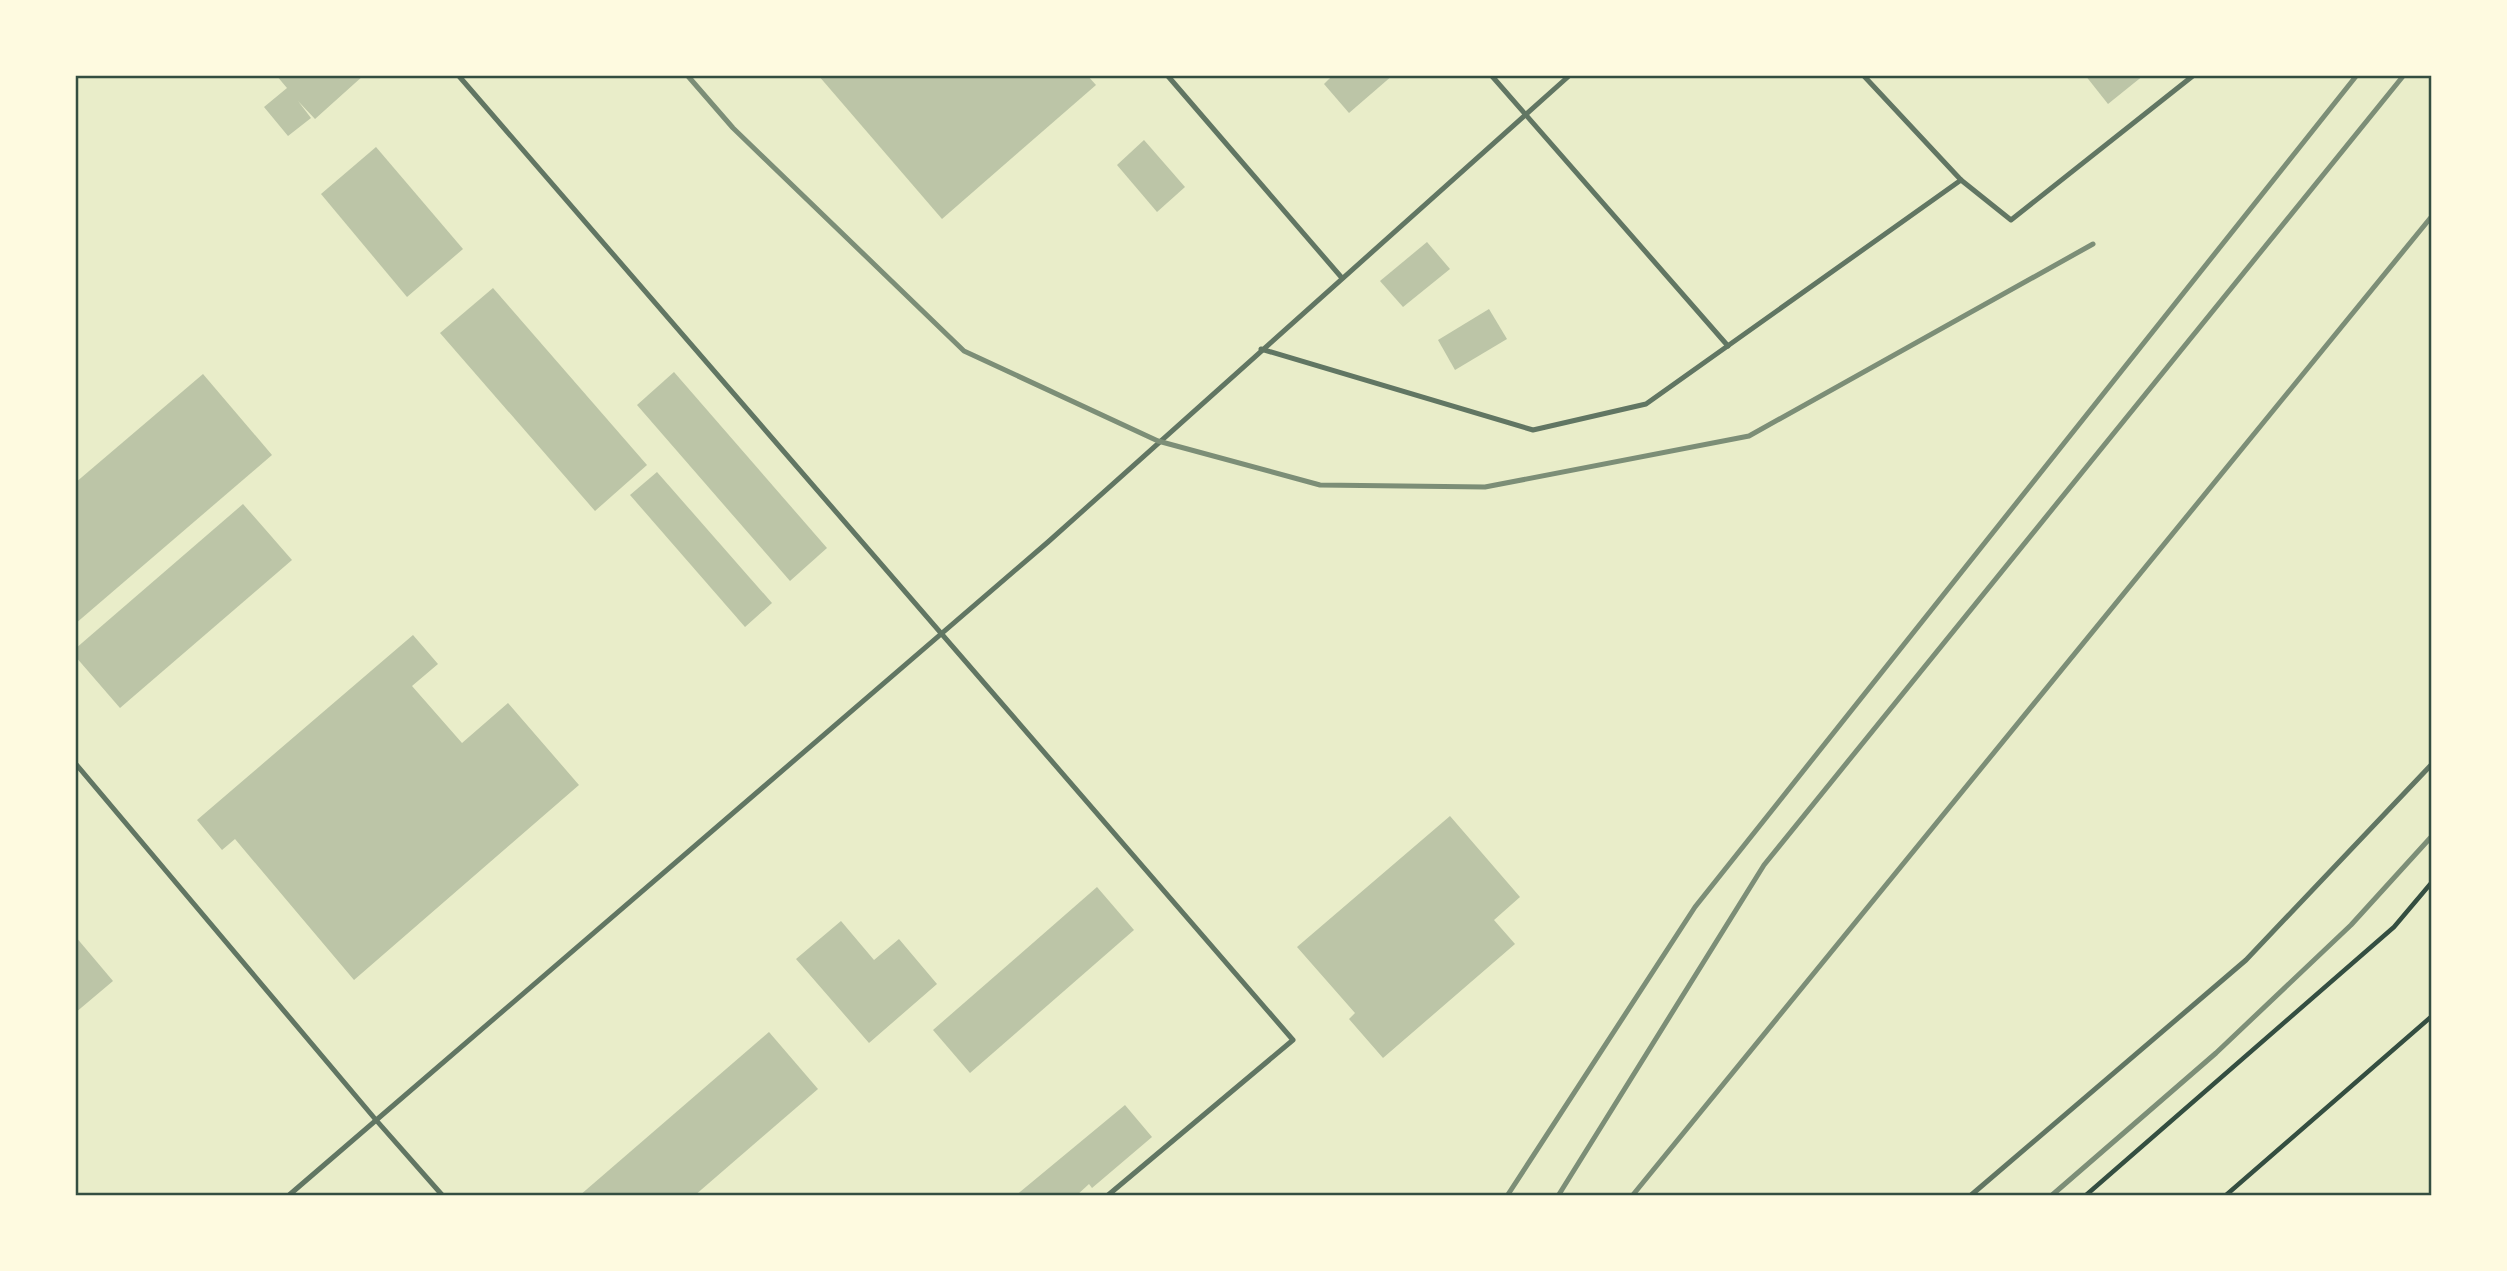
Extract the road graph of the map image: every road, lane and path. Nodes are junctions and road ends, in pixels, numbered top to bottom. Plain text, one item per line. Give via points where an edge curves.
1 (458, 75) edge
2 (1167, 75) edge
3 (1491, 75) edge
4 (1570, 75) edge
5 (1863, 75) edge
6 (2194, 75) edge
7 (1526, 115) junction
8 (1961, 180) junction
9 (1342, 278) junction
10 (1728, 346) junction
11 (1261, 349) junction
12 (942, 634) junction
13 (75, 763) edge
14 (2432, 764) edge
15 (2432, 882) edge
16 (2432, 1016) edge
17 (376, 1120) junction
18 (288, 1196) edge
19 (443, 1196) edge
20 (1107, 1196) edge
21 (1970, 1196) edge
22 (2085, 1196) edge
23 (2225, 1196) edge

1 - 12 lane
2 - 9 lane
3 - 7 lane
4 - 7 lane
5 - 8 lane
6 - 8 lane via 2011,220
7 - 9 lane
7 - 10 lane
8 - 10 lane
9 - 11 lane
10 - 11 lane via 1646,404 1533,430
11 - 12 lane
12 - 17 lane
12 - 20 lane via 1293,1040
13 - 17 lane
14 - 21 lane via 2246,960
15 - 22 path via 2394,928
16 - 23 path
17 - 18 lane
17 - 19 lane

